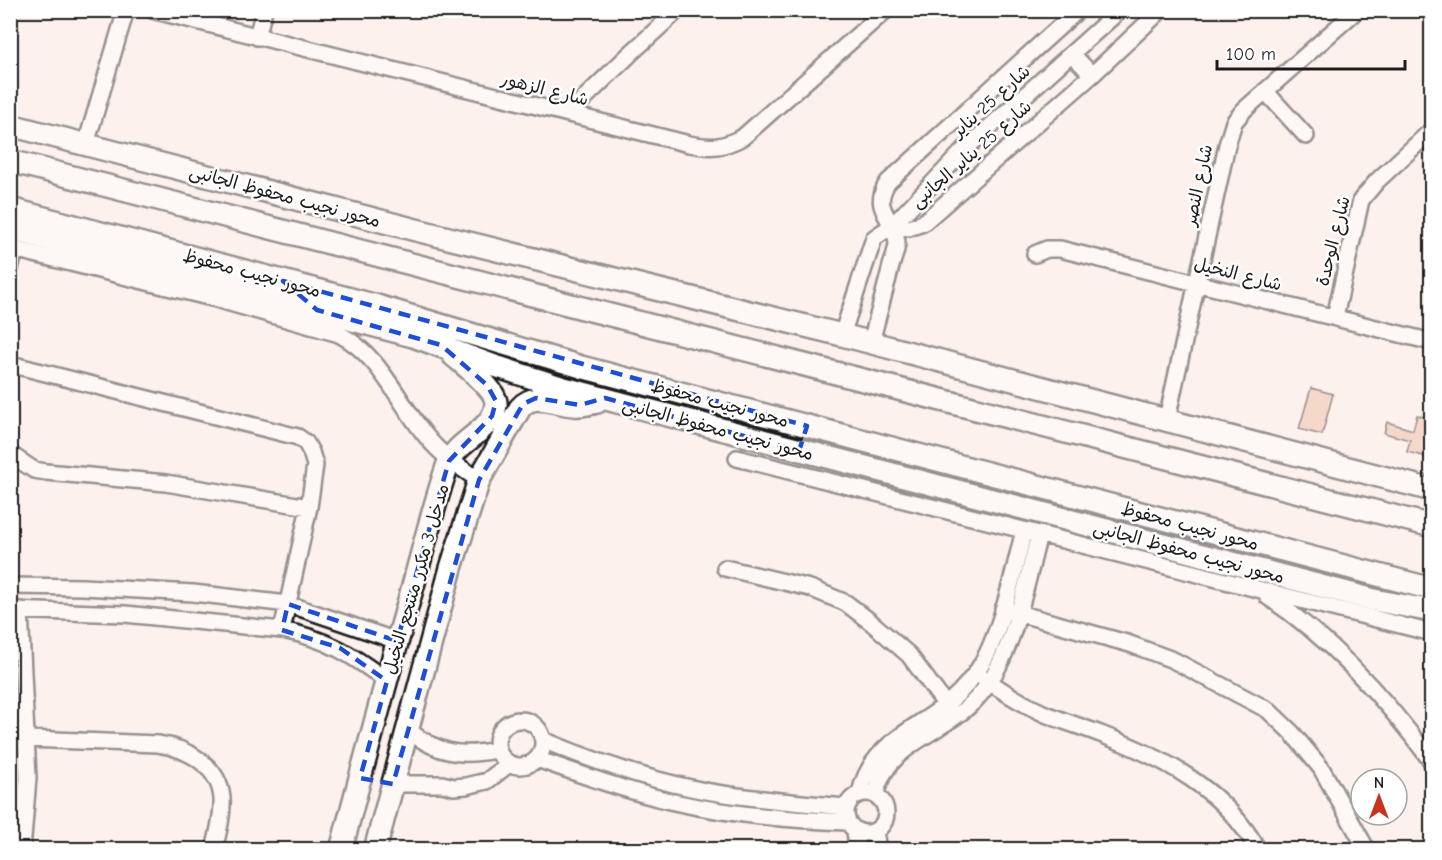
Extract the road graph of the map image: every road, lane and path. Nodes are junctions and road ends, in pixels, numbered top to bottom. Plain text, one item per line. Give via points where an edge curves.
1 (126, 10) edge
2 (152, 10) edge
3 (264, 10) edge
4 (678, 10) edge
5 (886, 10) edge
6 (1078, 10) edge
7 (1120, 10) edge
8 (1161, 10) edge
9 (1357, 10) edge
10 (257, 37) junction
11 (1072, 54) junction
12 (1092, 75) junction
13 (1265, 91) junction
14 (568, 114) junction
15 (10, 124) edge
16 (1431, 130) edge
17 (1306, 136) dead end
18 (86, 144) junction
19 (10, 161) edge
20 (10, 209) edge
21 (893, 225) junction
22 (12, 242) edge
23 (471, 243) junction
24 (1035, 254) dead end
25 (10, 269) edge
26 (464, 278) junction
27 (283, 281) junction
28 (1197, 284) junction
29 (317, 310) junction
30 (1335, 317) junction
31 (842, 335) junction
32 (1431, 342) edge
33 (871, 343) junction
34 (441, 345) junction
35 (10, 364) edge
36 (605, 398) junction
37 (1167, 419) junction
38 (807, 426) junction
39 (799, 451) junction
40 (10, 454) edge
41 (737, 458) dead end
42 (449, 461) junction
43 (1391, 479) junction
44 (479, 480) junction
45 (1431, 490) edge
46 (1431, 504) edge
47 (309, 507) junction
48 (1431, 526) edge
49 (1031, 533) junction
50 (725, 568) dead end
51 (10, 586) edge
52 (1431, 589) edge
53 (1260, 591) junction
54 (288, 604) junction
55 (15, 610) edge
56 (1010, 611) junction
57 (1431, 611) edge
58 (282, 630) junction
59 (1431, 633) edge
60 (398, 641) junction
61 (976, 672) junction
62 (387, 681) junction
63 (990, 683) junction
64 (946, 705) junction
65 (955, 718) junction
66 (375, 720) junction
67 (408, 731) junction
68 (27, 739) junction
69 (543, 740) junction
70 (497, 750) junction
71 (537, 759) junction
72 (1431, 762) edge
73 (509, 764) junction
74 (360, 778) junction
75 (393, 784) junction
76 (860, 793) junction
77 (876, 795) junction
78 (849, 820) junction
79 (875, 831) junction
80 (22, 849) edge
81 (214, 849) edge
82 (341, 849) edge
83 (375, 849) edge
84 (856, 849) edge
85 (878, 849) edge
86 (1258, 849) edge
87 (1367, 849) edge

1 - 18 street
2 - 10 street, شارع الزهور
3 - 10 street
4 - 14 street
5 - 14 street, شارع الزهور via 743,137 721,147 689,144
6 - 21 street, شارع 25 يناير الجانبى via 888,182 880,204
7 - 11 street, شارع 25 يناير
8 - 12 street, شارع 25 يناير الجانبى
9 - 13 street, شارع النصر
10 - 14 street, شارع الزهور
11 - 12 street
11 - 21 street, شارع 25 يناير via 964,150
12 - 21 street, شارع 25 يناير الجانبى via 923,222 909,228
13 - 17 street
13 - 28 street, شارع النصر via 1234,122 1230,133
15 - 18 street, محور نجيب محفوظ الجانبى
16 - 30 street, شارع الوحدة via 1361,200
18 - 23 street, محور نجيب محفوظ الجانبى
19 - 26 street
20 - 27 street, محور نجيب محفوظ
21 - 31 street, شارع 25 يناير via 880,232 870,246
21 - 33 street via 897,244
22 - 25 street
22 - 29 street, محور نجيب محفوظ الجانبى
22 - 42 street via 339,334 376,365 426,436
23 - 26 street
23 - 31 street, محور نجيب محفوظ الجانبى
24 - 28 street, شارع النخيل via 1060,249
26 - 48 street
27 - 29 street
27 - 38 street, محور نجيب محفوظ via 581,367
28 - 30 street, شارع النخيل
28 - 37 street, شارع النصر
29 - 34 street, محور نجيب محفوظ الجانبى
30 - 32 street, شارع النخيل
31 - 33 street, محور نجيب محفوظ الجانبى
33 - 37 street, محور نجيب محفوظ الجانبى
34 - 36 street, محور نجيب محفوظ الجانبى via 530,378
34 - 42 street, مدخل 3 مكرر منتجع النخيل via 487,385 496,400 492,416
35 - 47 street via 298,437 306,443 315,465
36 - 39 street, محور نجيب محفوظ الجانبى
36 - 44 street via 579,405 536,398 528,401 520,408
37 - 43 street, محور نجيب محفوظ الجانبى
38 - 39 street
38 - 52 street, محور نجيب محفوظ
39 - 57 street, محور نجيب محفوظ الجانبى via 1374,600
40 - 47 street via 34,470 177,485
41 - 49 street
42 - 44 street
42 - 60 street, مدخل 3 مكرر منتجع النخيل
43 - 45 street, محور نجيب محفوظ الجانبى
43 - 46 street
44 - 67 street
47 - 54 street
49 - 53 street
49 - 56 street
50 - 64 street via 810,588 846,603 909,655
51 - 54 street via 193,593
53 - 59 street
53 - 72 street via 1292,613 1349,663 1406,726
54 - 58 street
54 - 60 street
55 - 58 street via 125,614
55 - 68 street
56 - 61 street
56 - 63 street via 1005,649
56 - 87 street via 1173,660 1268,710 1321,768
58 - 62 street via 340,648
60 - 62 street, مدخل 3 مكرر منتجع النخيل
61 - 63 street
61 - 64 street
62 - 66 street, مدخل 3 مكرر منتجع النخيل
63 - 65 street
63 - 86 street via 1045,714 1178,769 1224,805
64 - 65 street
64 - 76 street via 880,752 867,770
65 - 77 street via 898,754 883,774
66 - 67 street
66 - 74 street, مدخل 3 مكرر منتجع النخيل
67 - 70 street via 451,753
67 - 75 street
68 - 80 street
68 - 81 street via 158,744 202,760 222,796
69 - 70 street via 535,725 519,720 503,726
69 - 71 street
69 - 78 street via 664,782
70 - 73 street
71 - 73 street via 524,766
71 - 78 street via 611,785 703,808 779,818
73 - 75 street via 487,781 466,786
74 - 75 street
74 - 82 street, مدخل 3 مكرر منتجع النخيل
75 - 83 street
76 - 77 street
76 - 78 street via 849,801
77 - 79 street via 883,800 886,817
78 - 79 street via 868,833
78 - 84 street
79 - 85 street

